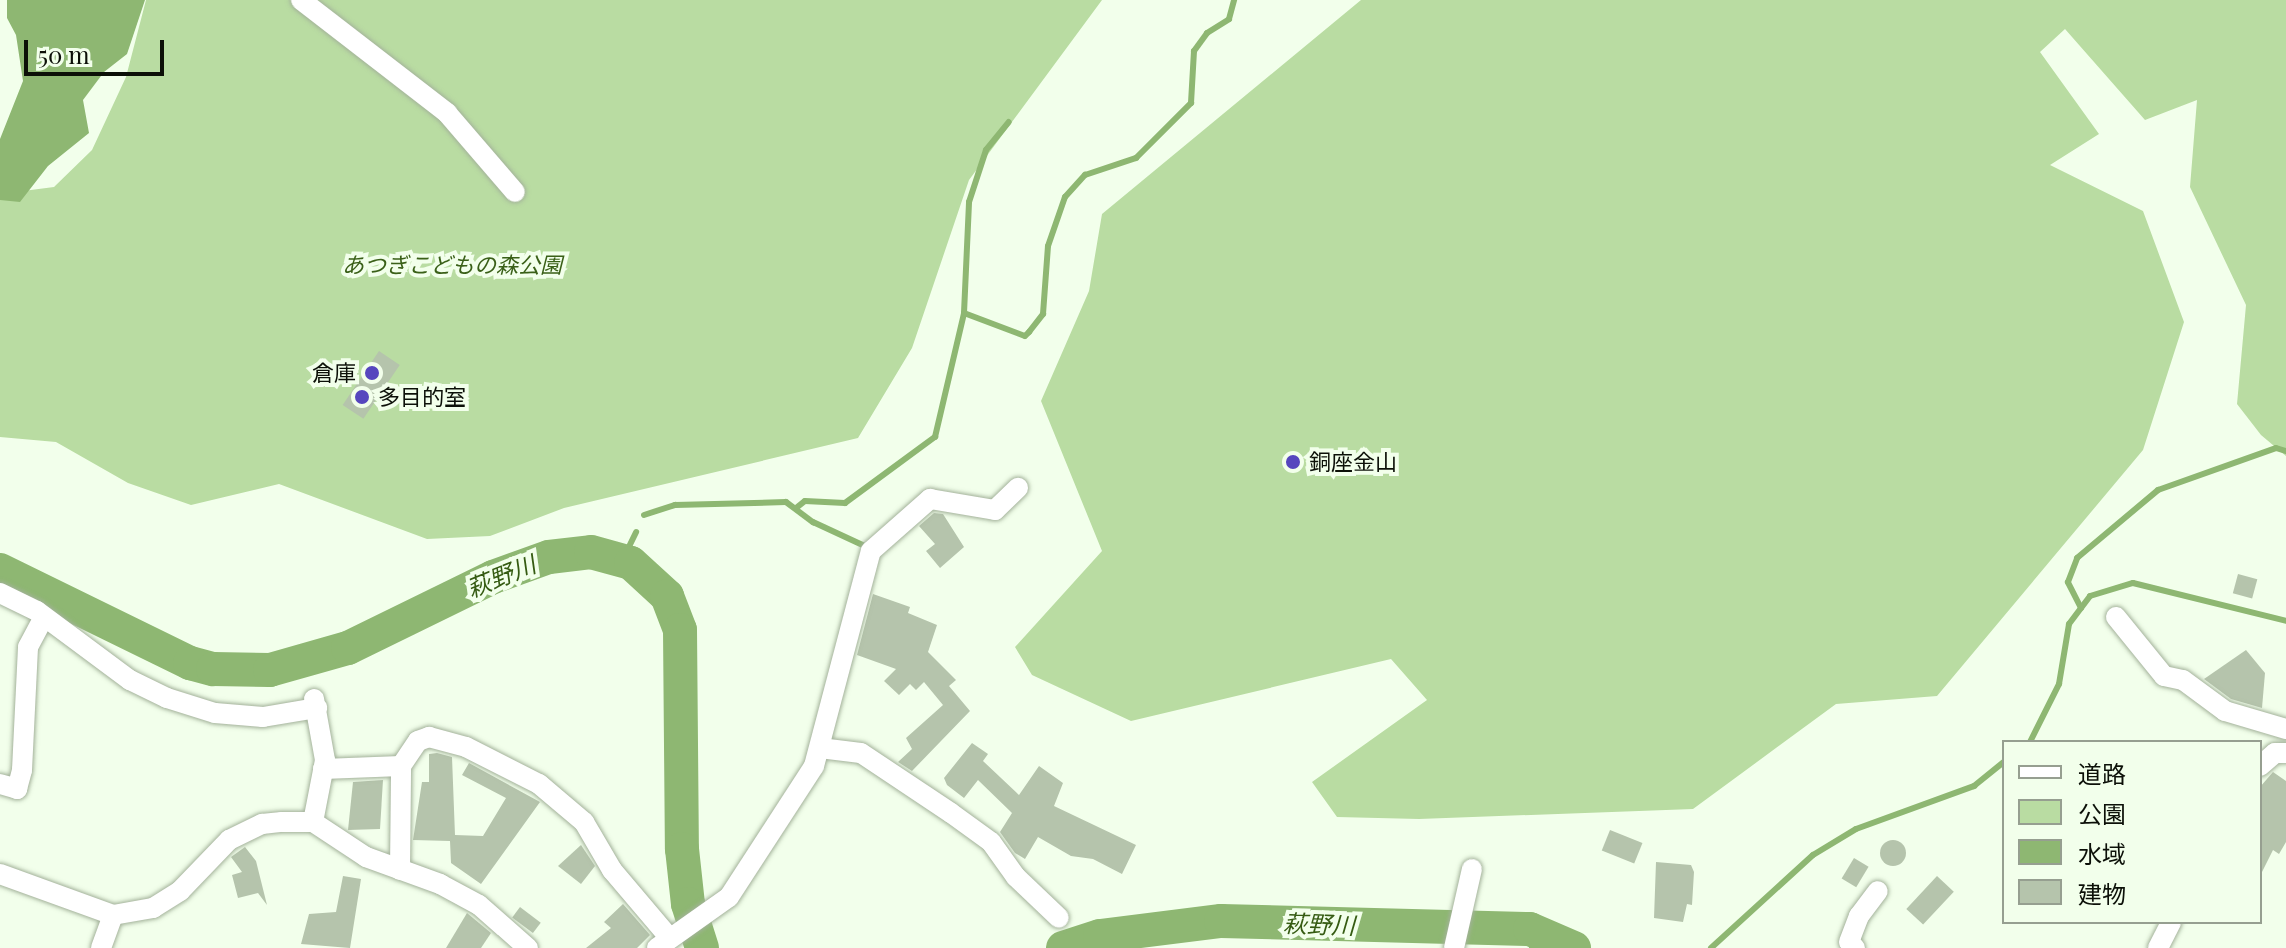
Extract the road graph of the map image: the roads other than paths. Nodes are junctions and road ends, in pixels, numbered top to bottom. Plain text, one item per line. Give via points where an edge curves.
1 (301, 0) edge
2 (515, 192) dead end
3 (1018, 488) dead end
4 (0, 593) edge
5 (44, 617) junction
6 (2116, 617) dead end
7 (2286, 729) edge
8 (820, 748) junction
9 (2286, 753) edge
10 (2262, 764) edge
11 (401, 766) junction
12 (323, 769) junction
13 (0, 784) edge
14 (313, 822) junction
15 (1472, 869) dead end
16 (400, 870) junction
17 (0, 874) edge
18 (1878, 891) dead end
19 (113, 915) junction
20 (1059, 918) dead end
21 (2170, 924) edge
22 (666, 939) edge
23 (101, 948) edge
24 (528, 948) edge
25 (1454, 948) edge
26 (1855, 948) edge
27 (2158, 948) edge

1 - 2 street via 447,113
3 - 8 street via 995,510 930,499 871,551 857,588
4 - 5 street
5 - 12 street via 130,680 167,698 215,713 263,717 316,703
5 - 13 street via 28,647 28,723 20,779 17,789
6 - 7 street via 2164,676 2183,680 2225,711
8 - 20 street via 861,753 951,813 991,842 1016,877
8 - 22 street via 814,766 729,897
9 - 10 street via 2275,753
11 - 12 street
11 - 16 street
11 - 22 street via 418,741 429,737 524,773 584,822 612,870
12 - 14 street
14 - 16 street via 366,857
14 - 19 street via 262,824 229,840 180,891 153,908
15 - 25 street
16 - 24 street via 479,905
17 - 19 street
18 - 26 street via 1859,916 1849,942
19 - 23 street
21 - 27 street

